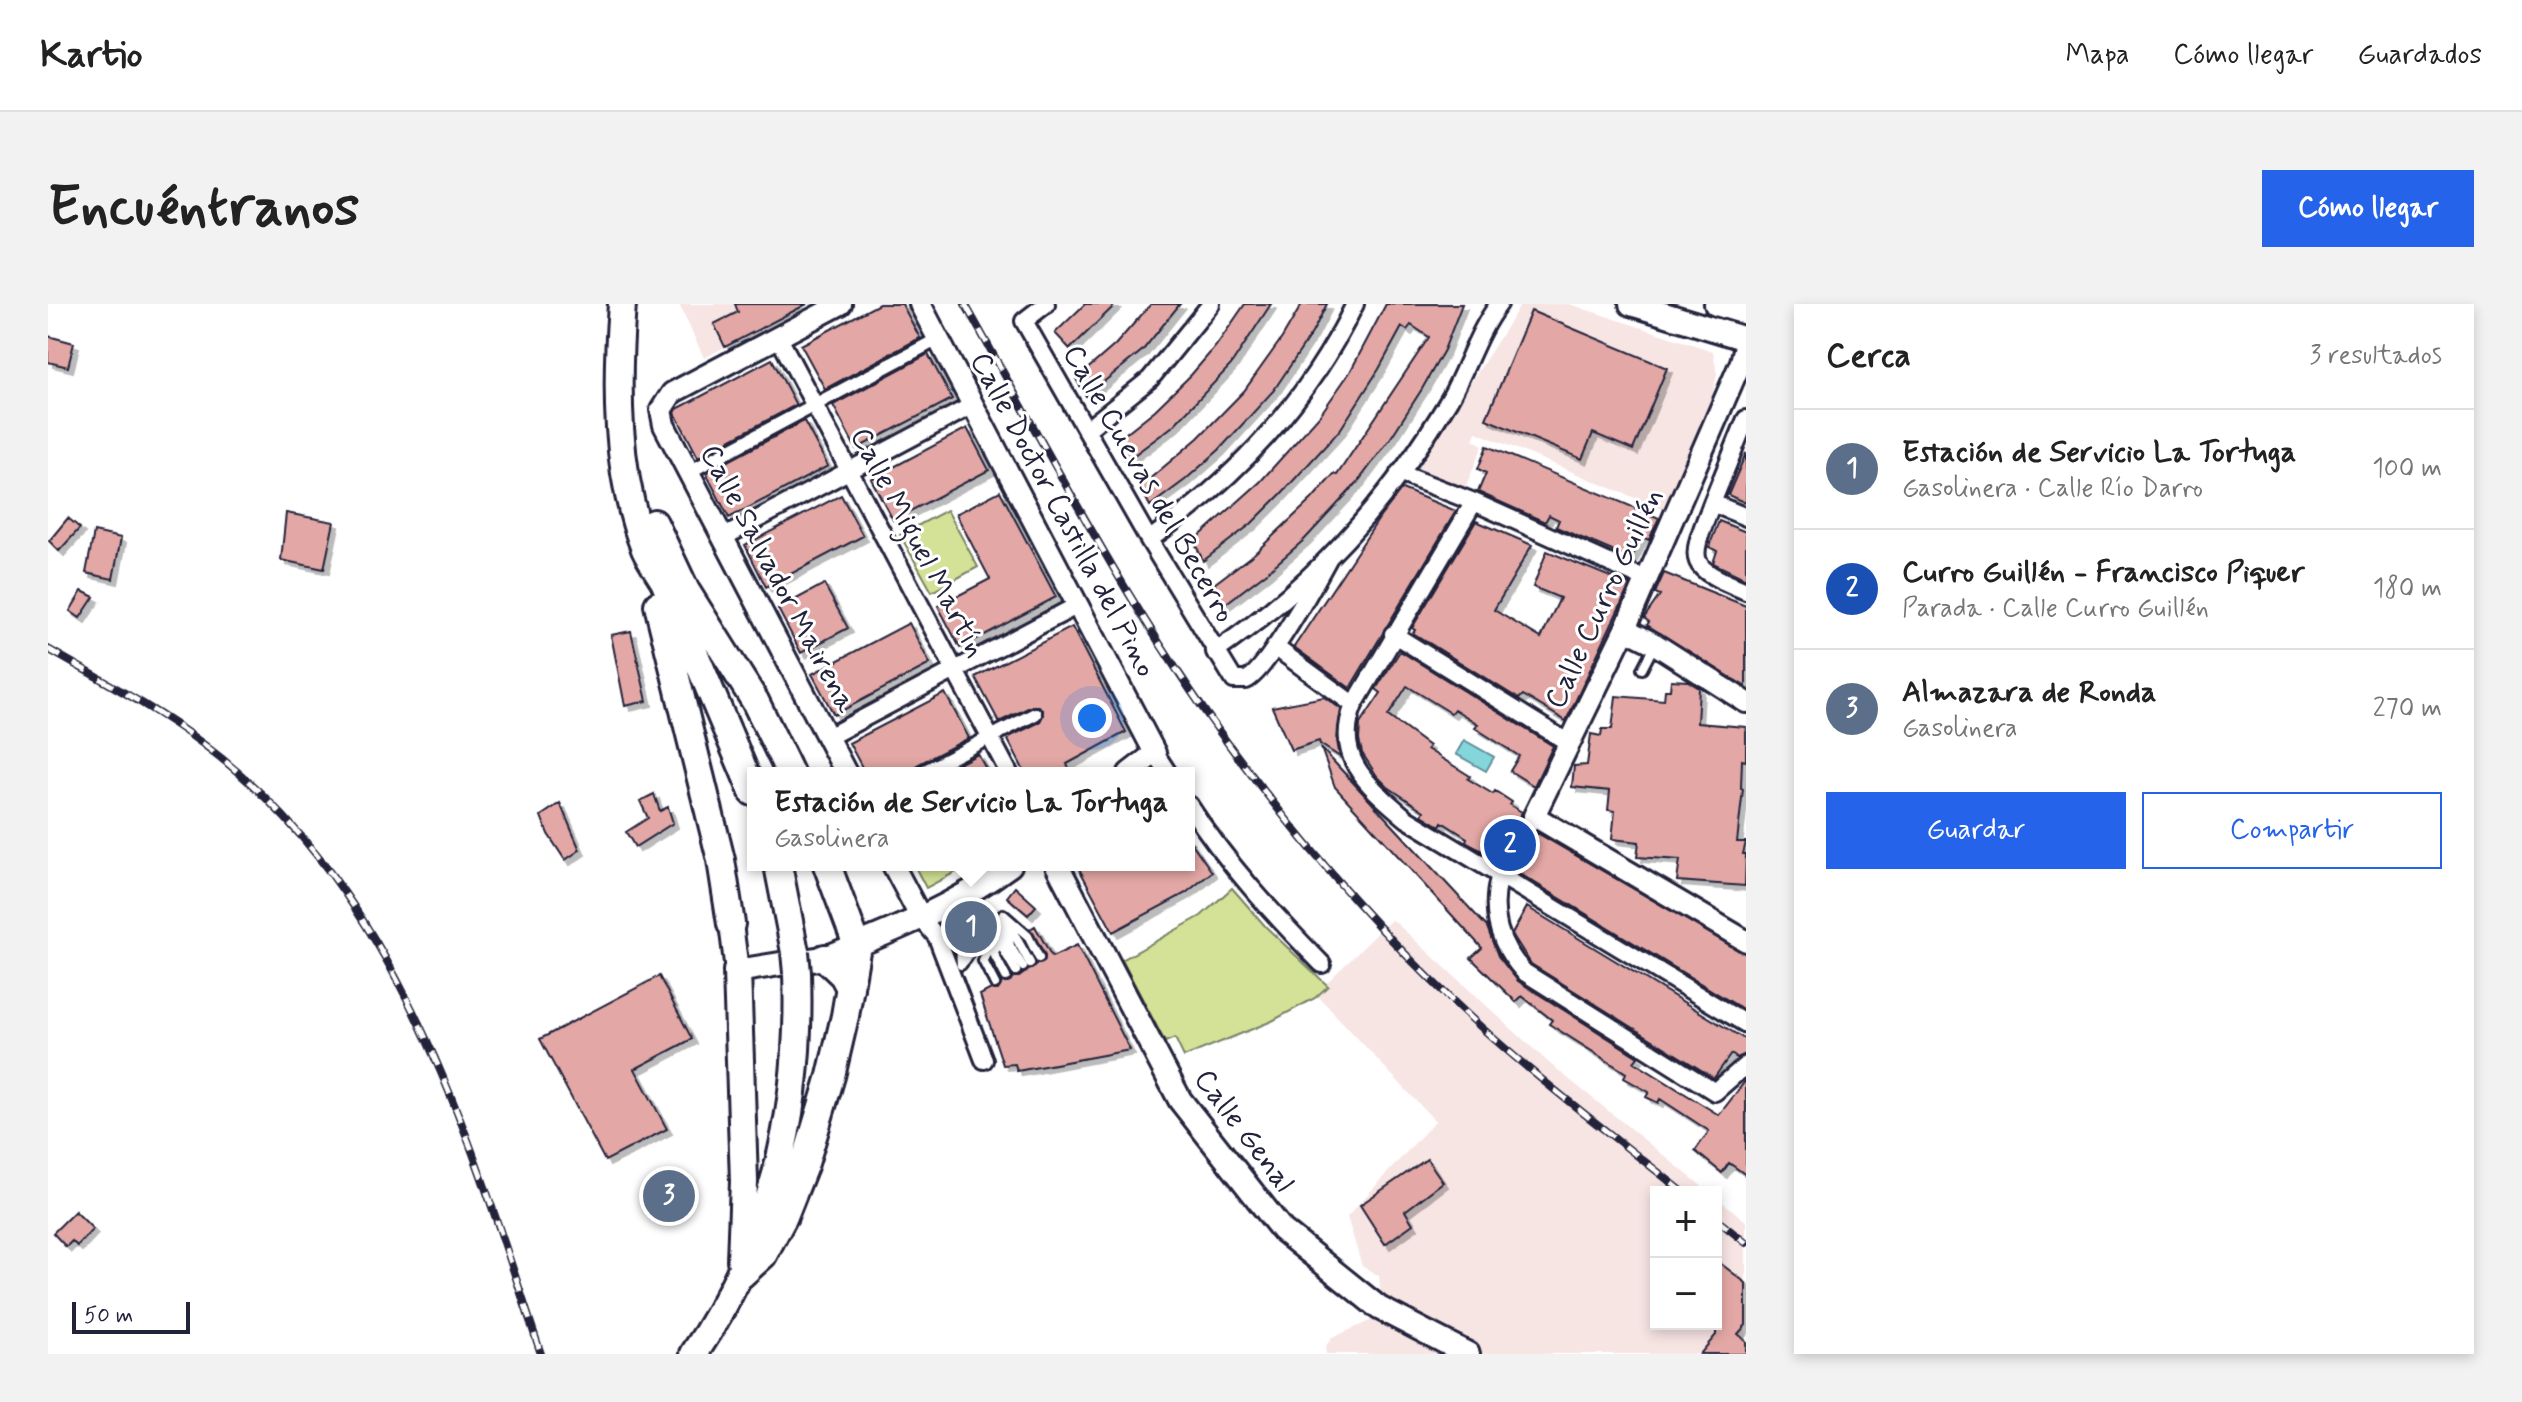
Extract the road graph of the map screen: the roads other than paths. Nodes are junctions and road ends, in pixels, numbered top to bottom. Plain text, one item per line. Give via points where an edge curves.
1 (622, 304) edge
2 (639, 304) edge
3 (841, 304) edge
4 (920, 304) edge
5 (1046, 304) edge
6 (1211, 304) edge
7 (1355, 304) edge
8 (1499, 304) edge
9 (1631, 304) edge
10 (1716, 304) edge
11 (1746, 313) edge
12 (779, 338) junction
13 (938, 339) junction
14 (1745, 342) edge
15 (814, 404) junction
16 (973, 405) junction
17 (1746, 419) edge
18 (1086, 430) junction
19 (689, 472) junction
20 (849, 472) junction
21 (1399, 473) junction
22 (1474, 502) junction
23 (1712, 503) junction
24 (1746, 517) edge
25 (654, 523) junction
26 (724, 537) junction
27 (1149, 540) junction
28 (646, 551) junction
29 (1328, 559) junction
30 (1647, 580) junction
31 (664, 581) junction
32 (1746, 591) edge
33 (1078, 605) junction
34 (1625, 629) junction
35 (1393, 634) junction
36 (1655, 644) junction
37 (1275, 647) junction
38 (1215, 652) junction
39 (1642, 669) dead end
40 (954, 670) junction
41 (1746, 702) edge
42 (1354, 705) junction
43 (1035, 714) dead end
44 (828, 737) junction
45 (990, 737) junction
46 (1569, 743) junction
47 (1155, 753) junction
48 (787, 767) edge
49 (843, 767) edge
50 (932, 767) edge
51 (1006, 767) edge
52 (1137, 767) edge
53 (1164, 767) edge
54 (747, 778) edge
55 (1195, 815) edge
56 (1534, 816) junction
57 (779, 871) edge
58 (829, 871) edge
59 (896, 871) edge
60 (1002, 871) edge
61 (1060, 871) edge
62 (1500, 876) junction
63 (976, 908) dead end
64 (1003, 914) junction
65 (921, 918) junction
66 (731, 924) joint
67 (1746, 941) edge
68 (857, 945) junction
69 (1039, 958) dead end
70 (801, 961) junction
71 (1322, 964) dead end
72 (961, 965) dead end
73 (1023, 967) dead end
74 (737, 971) junction
75 (1006, 977) dead end
76 (995, 984) dead end
77 (850, 988) junction
78 (1746, 1024) edge
79 (984, 1060) dead end
80 (1746, 1065) edge
81 (741, 1275) junction
82 (694, 1354) edge
83 (1468, 1354) edge

1 - 28 main road via 623,456
2 - 25 main road via 635,402
3 - 12 street
4 - 13 street, Calle Doctor Castilla del Pino
5 - 18 street, Calle Cuevas del Becerro via 1024,321
6 - 18 street via 1150,379
7 - 27 street via 1305,392 1253,453 1207,497
8 - 21 street, Calle Cuevas del Becerro via 1450,399
9 - 14 main road
10 - 11 main road
12 - 15 street, Calle Miguel Martín
12 - 19 street, Calle Salvador Mairena via 672,393 661,410 664,425
13 - 15 street
13 - 16 street, Calle Doctor Castilla del Pino
14 - 30 street, Calle Curro Guillén
15 - 19 street
15 - 20 street, Calle Miguel Martín
16 - 20 street
16 - 33 street, Calle Doctor Castilla del Pino
17 - 23 street
18 - 27 street, Calle Cuevas del Becerro
19 - 26 street, Calle Salvador Mairena
20 - 26 street
20 - 40 street, Calle Miguel Martín
21 - 22 street
21 - 29 street, Calle Cuevas del Becerro
22 - 30 street
22 - 35 street
23 - 24 street
23 - 32 street via 1695,553 1700,569
25 - 31 main road
25 - 48 main road via 686,591 755,701
26 - 44 street, Calle Salvador Mairena
27 - 38 street, Calle Cuevas del Becerro
28 - 31 main road
28 - 66 main road via 721,860
29 - 37 street
29 - 38 street, Calle Cuevas del Becerro via 1291,595
30 - 34 street, Calle Curro Guillén
31 - 54 main road
33 - 40 street
33 - 47 street, Calle Doctor Castilla del Pino
34 - 36 street
34 - 46 street, Calle Curro Guillén
35 - 42 street
35 - 46 street
36 - 39 lane
36 - 41 street
37 - 38 street via 1246,680 1234,680
37 - 42 street
40 - 44 street
40 - 45 street, Calle Miguel Martín
42 - 62 street via 1347,739 1354,766 1366,784 1407,819
43 - 45 street
44 - 49 street, Calle Salvador Mairena
45 - 50 street
45 - 51 street, Calle Miguel Martín
46 - 56 street, Calle Curro Guillén
47 - 52 street
47 - 53 street
55 - 71 street via 1259,900
56 - 62 street, Calle Curro Guillén
56 - 67 street
57 - 70 main road
58 - 68 main road
59 - 65 street
60 - 65 main road
61 - 83 main road, Calle Genal via 1180,1100 1282,1230 1379,1308
62 - 78 street
62 - 80 street via 1500,937 1524,972 1715,1092
63 - 72 lane via 981,918 969,957
64 - 69 lane via 1028,936
64 - 73 lane via 1010,946
64 - 75 lane via 994,954
64 - 76 lane via 983,961
65 - 68 main road
65 - 79 street via 937,937
66 - 74 main road
68 - 70 main road
68 - 77 main road
70 - 74 main road
70 - 77 main road via 843,975
70 - 81 main road via 788,1116 768,1208
74 - 81 main road via 744,1181
77 - 81 main road via 831,1076 790,1203 763,1255
81 - 82 main road

